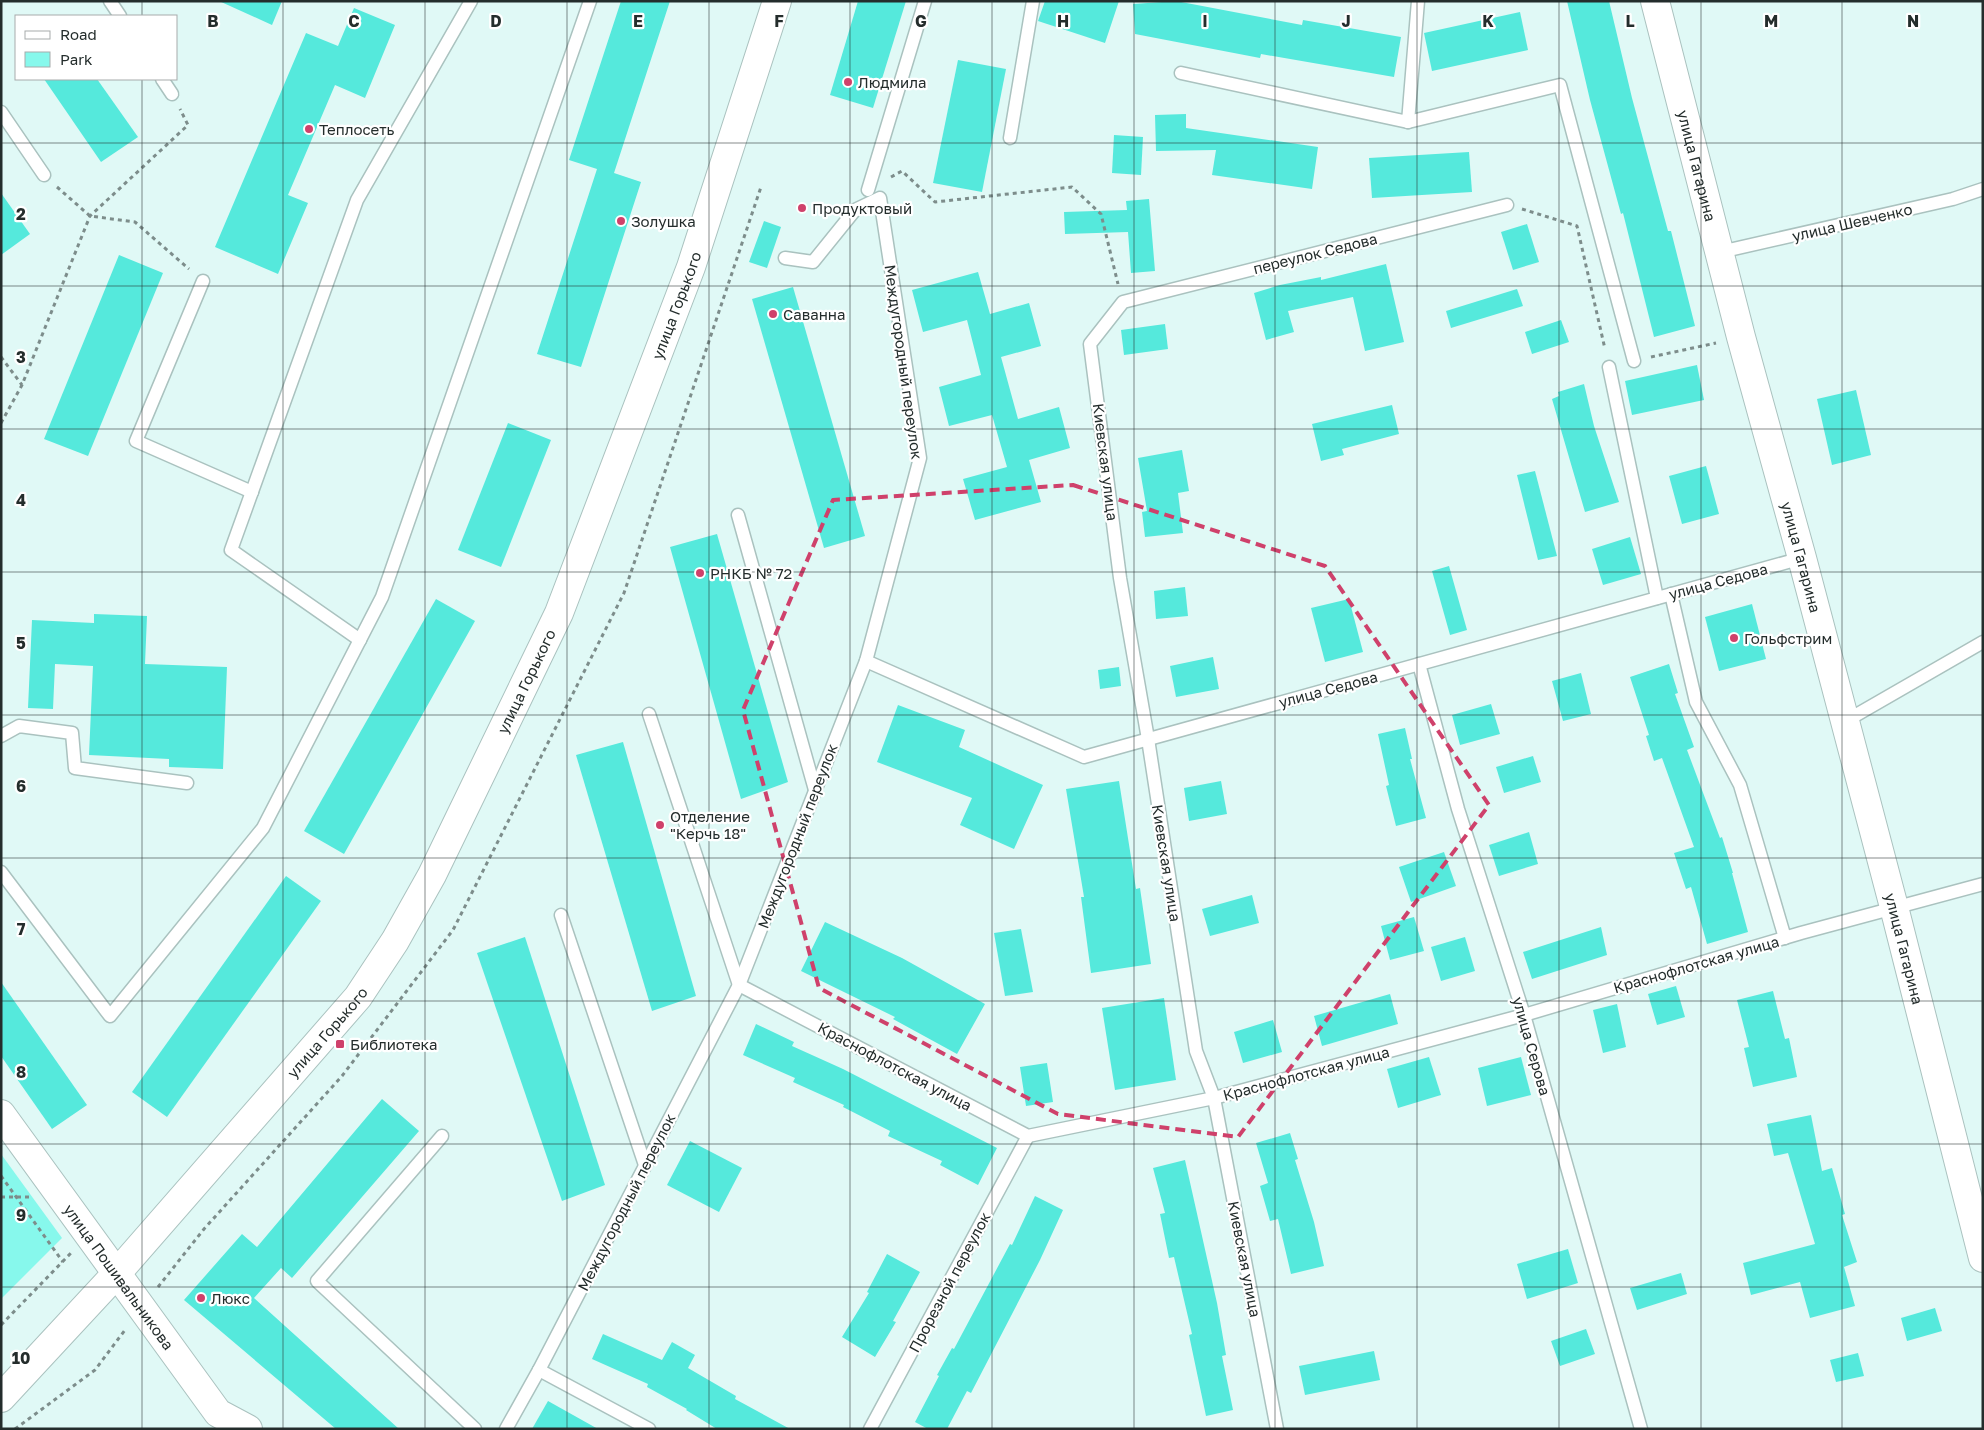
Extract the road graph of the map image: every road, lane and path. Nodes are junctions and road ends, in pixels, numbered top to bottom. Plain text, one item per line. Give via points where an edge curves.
1 (110, 1) edge
2 (471, 1) edge
3 (590, 1) edge
4 (777, 1) edge
5 (925, 1) edge
6 (1032, 1) edge
7 (1418, 1) edge
8 (1655, 1) edge
9 (119, 15) edge
10 (1181, 73) dead end
11 (163, 80) edge
12 (172, 94) dead end
13 (1, 112) edge
14 (1408, 122) junction
15 (188, 125) dead end
16 (1010, 138) dead end
17 (44, 175) joint
18 (1983, 189) edge
19 (868, 190) joint
20 (1507, 204) dead end
21 (90, 216) junction
22 (1720, 252) junction
23 (785, 258) dead end
24 (203, 281) joint
25 (1123, 302) junction
26 (1, 357) edge
27 (1634, 361) dead end
28 (1609, 367) dead end
29 (22, 385) junction
30 (1, 423) edge
31 (252, 492) junction
32 (738, 515) dead end
33 (1802, 558) junction
34 (1672, 594) junction
35 (1657, 598) junction
36 (360, 640) junction
37 (1983, 642) edge
38 (866, 660) junction
39 (1419, 664) junction
40 (649, 714) dead end
41 (1844, 722) junction
42 (1, 736) edge
43 (1148, 739) junction
44 (188, 783) dead end
45 (815, 790) junction
46 (1, 872) edge
47 (1983, 884) edge
48 (1894, 907) junction
49 (562, 915) dead end
50 (1785, 938) junction
51 (739, 985) junction
52 (1524, 1014) junction
53 (1214, 1098) junction
54 (1, 1114) edge
55 (442, 1136) dead end
56 (1028, 1136) junction
57 (645, 1165) junction
58 (1, 1176) edge
59 (88, 1235) junction
60 (1983, 1258) edge
61 (63, 1262) junction
62 (117, 1273) junction
63 (1, 1325) edge
64 (539, 1370) junction
65 (1, 1398) edge
66 (248, 1429) edge
67 (475, 1429) edge
68 (506, 1429) edge
69 (650, 1429) edge
70 (870, 1429) edge
71 (1277, 1429) edge
72 (1641, 1429) edge

1 - 9 lane
2 - 31 lane via 357,200
3 - 36 lane via 382,597
4 - 62 main road, улица Горького via 691,267 559,613 432,875 395,941 358,997
5 - 19 lane
6 - 16 lane
7 - 14 lane
8 - 22 main road, улица Гагарина
10 - 14 lane
11 - 12 lane
13 - 17 lane
14 - 27 lane via 1560,85
15 - 21 path
17 - 21 path
18 - 22 lane, улица Шевченко via 1953,199
19 - 25 path via 902,171 935,202 1072,187 1102,214
20 - 25 lane, переулок Седова
21 - 24 path via 135,222
21 - 29 path
22 - 33 main road, улица Гагарина
23 - 38 lane, Междугородный переулок via 813,262 855,210 880,198 920,458
24 - 31 lane via 136,441
25 - 43 lane, Киевская улица via 1090,344 1120,578
26 - 29 path
28 - 35 lane
29 - 30 path
31 - 36 lane via 231,550
32 - 45 lane
33 - 34 lane, улица Седова
33 - 41 main road, улица Гагарина
34 - 35 lane, улица Седова
34 - 50 lane via 1696,702 1740,784
35 - 39 lane, улица Седова
36 - 46 lane via 264,828 110,1016
37 - 41 lane
38 - 43 lane, улица Седова via 1084,757
38 - 45 lane, Междугородный переулок
39 - 43 lane, улица Седова
39 - 52 lane, улица Серова via 1458,809
40 - 51 lane
41 - 48 main road, улица Гагарина
42 - 44 lane via 19,726 72,733 75,768
43 - 53 lane, Киевская улица via 1196,1051
45 - 51 lane, Междугородный переулок
47 - 48 lane, Краснофлотская улица
48 - 50 lane, Краснофлотская улица
48 - 60 main road, улица Гагарина
49 - 57 lane
50 - 52 lane, Краснофлотская улица
51 - 56 lane, Краснофлотская улица
51 - 57 lane, Междугородный переулок
52 - 53 lane, Краснофлотская улица
52 - 72 lane, улица Серова
53 - 56 lane, Краснофлотская улица
53 - 71 lane, Киевская улица
54 - 59 main road, улица Пошивальникова
55 - 67 lane via 317,1281
56 - 70 lane, Прорезной переулок
57 - 64 lane, Междугородный переулок
58 - 61 path
59 - 61 path
59 - 62 main road, улица Пошивальникова
61 - 63 path
62 - 65 main road, улица Горького
62 - 66 main road, улица Пошивальникова via 218,1413
64 - 68 lane, Междугородный переулок
64 - 69 lane

